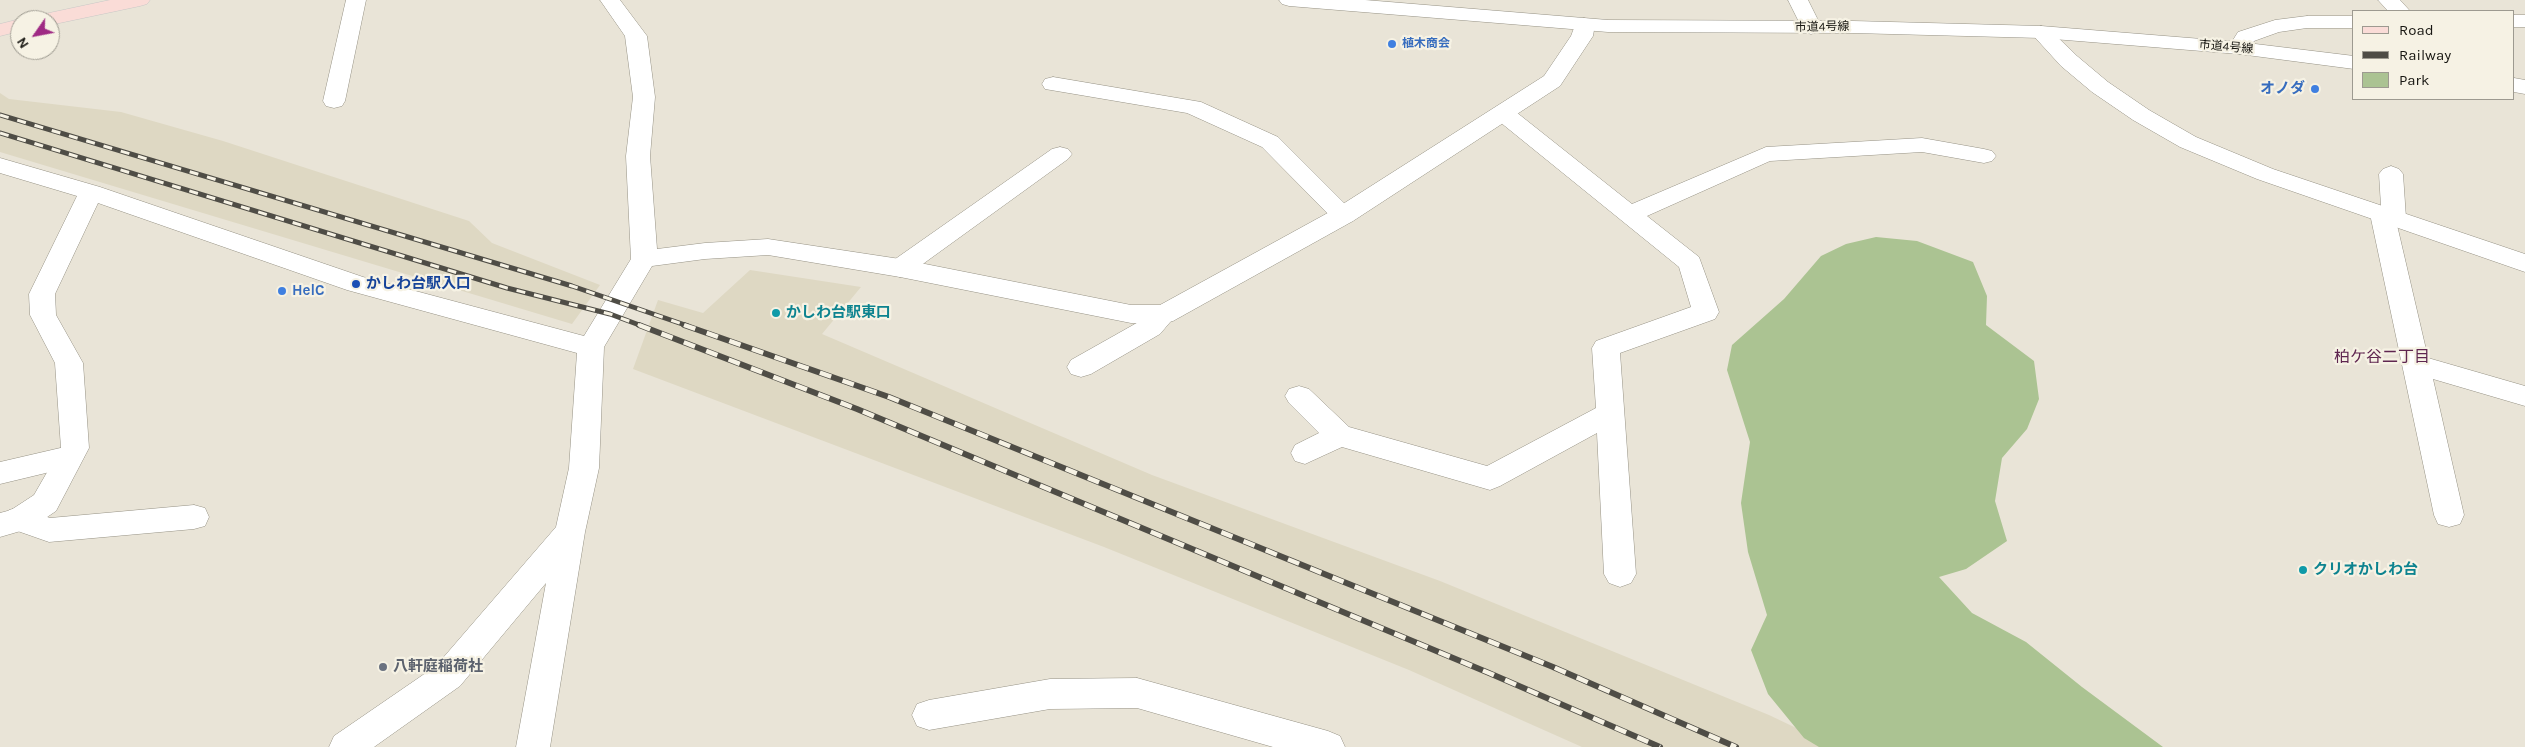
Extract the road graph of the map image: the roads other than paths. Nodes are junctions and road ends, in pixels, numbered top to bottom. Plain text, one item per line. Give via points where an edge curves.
1 (140, 0) edge
2 (356, 0) edge
3 (610, 0) edge
4 (1289, 0) edge
5 (1798, 0) edge
6 (2388, 0) edge
7 (2399, 10) edge
8 (60, 16) edge
9 (2352, 22) edge
10 (1584, 24) junction
11 (1811, 28) junction
12 (2041, 32) junction
13 (2239, 48) junction
14 (2352, 63) edge
15 (1053, 84) dead end
16 (334, 101) dead end
17 (1503, 113) junction
18 (1060, 154) dead end
19 (1984, 156) dead end
20 (0, 166) edge
21 (2391, 174) dead end
22 (90, 192) junction
23 (1630, 214) junction
24 (1344, 215) junction
25 (2388, 216) junction
26 (644, 259) junction
27 (2525, 263) edge
28 (900, 268) junction
29 (1164, 314) junction
30 (590, 347) junction
31 (2415, 364) junction
32 (1080, 367) dead end
33 (1299, 396) dead end
34 (2525, 396) edge
35 (1610, 413) junction
36 (1339, 435) junction
37 (1305, 453) dead end
38 (69, 457) junction
39 (0, 474) edge
40 (2449, 515) dead end
41 (194, 517) dead end
42 (10, 522) edge
43 (570, 532) junction
44 (1620, 574) dead end
45 (930, 715) dead end
46 (346, 747) edge
47 (533, 747) edge
48 (1328, 747) edge

1 - 8 main road
2 - 16 street
3 - 26 street via 636,36 644,97 638,156
4 - 10 street, 市道4号線
5 - 11 street
6 - 7 street
9 - 13 street via 2275,26 2246,37
10 - 11 street, 市道4号線
10 - 17 street via 1582,36 1552,81
11 - 12 street, 市道4号線
12 - 13 street, 市道4号線
12 - 25 street via 2100,87 2140,115 2188,142 2255,170
13 - 14 street, 市道4号線
15 - 24 street via 1193,107 1270,142
17 - 23 street
17 - 24 street
18 - 28 street
19 - 23 street via 1922,146 1766,154
20 - 22 street
21 - 25 street
22 - 30 street via 356,284
22 - 38 street via 42,294 43,314 69,363 75,448
23 - 35 street via 1690,264 1706,312 1606,348
24 - 29 street
25 - 27 street
25 - 31 street
26 - 28 street via 768,247
26 - 30 street
28 - 29 street via 1132,314
29 - 32 street via 1151,327
30 - 43 street via 584,468
31 - 34 street
31 - 40 street
33 - 36 street
35 - 36 street via 1490,478
35 - 44 street
36 - 37 street
38 - 39 street
38 - 42 street via 45,503
41 - 42 street via 49,530
43 - 46 street via 448,676
43 - 47 street
45 - 48 street via 1050,694 1137,693

